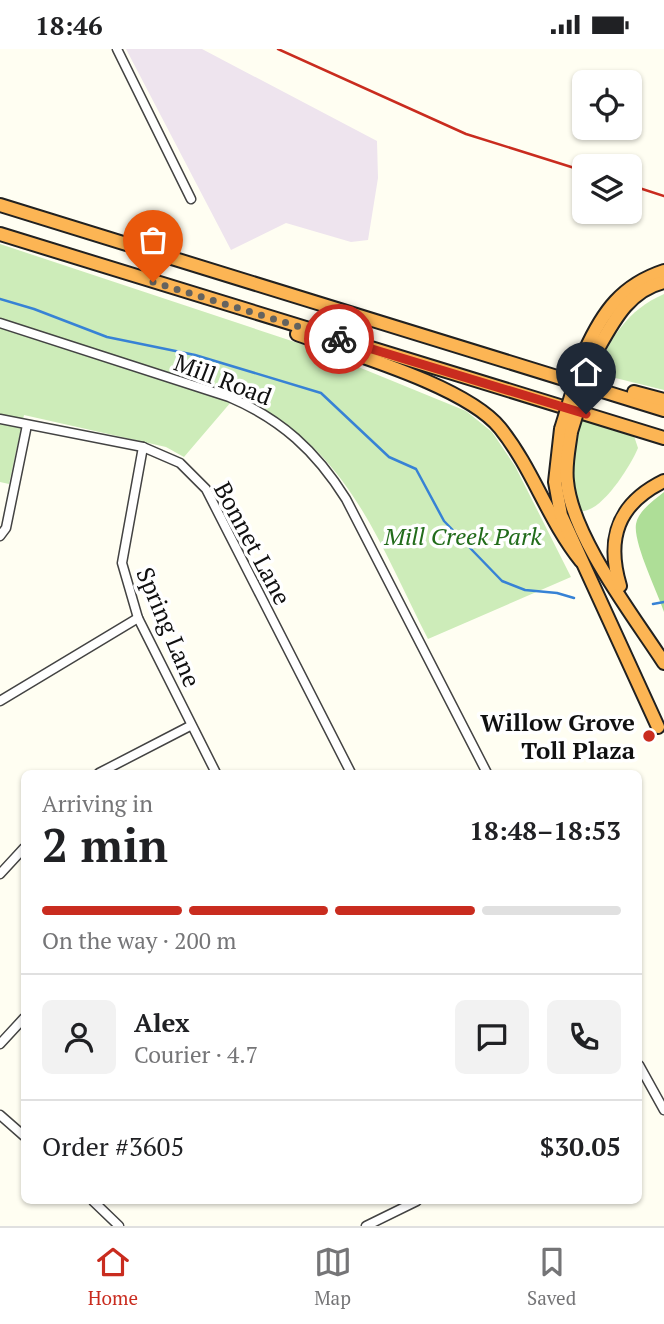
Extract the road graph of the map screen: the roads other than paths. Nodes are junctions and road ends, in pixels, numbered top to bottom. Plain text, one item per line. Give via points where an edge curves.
1 (117, 49) edge
2 (191, 199) dead end
3 (0, 205) edge
4 (0, 233) edge
5 (664, 271) edge
6 (664, 282) edge
7 (175, 289) junction
8 (0, 323) edge
9 (590, 352) junction
10 (558, 377) junction
11 (664, 400) edge
12 (664, 410) edge
13 (0, 419) edge
14 (27, 425) junction
15 (566, 431) junction
16 (664, 438) edge
17 (143, 447) junction
18 (664, 481) edge
19 (0, 535) edge
20 (581, 561) junction
21 (624, 600) junction
22 (138, 618) junction
23 (664, 663) edge
24 (0, 701) edge
25 (190, 726) junction
26 (661, 733) edge
27 (105, 770) edge
28 (214, 770) edge
29 (349, 770) edge
30 (485, 770) edge
31 (21, 851) edge
32 (0, 874) edge
33 (21, 1021) edge
34 (0, 1044) edge
35 (642, 1070) edge
36 (649, 1082) junction
37 (642, 1086) edge
38 (664, 1110) edge
39 (0, 1115) edge
40 (21, 1133) edge
41 (96, 1204) edge
42 (411, 1204) edge
43 (369, 1225) edge
44 (119, 1226) edge

1 - 2 street
3 - 10 highway
4 - 7 highway
5 - 9 highway via 618,296 596,326
6 - 9 highway via 644,289 624,306
7 - 16 highway
7 - 20 highway via 428,383 474,405 499,426 514,447 560,534
8 - 30 street, Mill Road via 229,397 262,411 297,436 326,467 346,499
9 - 15 highway, bridge
10 - 11 highway
10 - 12 highway
13 - 14 street, Bonnet Lane
14 - 17 street, Bonnet Lane
14 - 19 street via 6,528
15 - 20 highway via 557,497
15 - 21 highway via 570,499 591,547
17 - 22 street, Spring Lane via 122,563
17 - 29 street, Bonnet Lane via 180,463 206,489
18 - 21 highway via 632,505 614,535 613,557
20 - 26 highway
21 - 23 highway
22 - 24 street
22 - 25 street, Spring Lane
25 - 27 street
25 - 28 street, Spring Lane
31 - 32 street
33 - 34 street
35 - 36 street
36 - 37 street
36 - 38 street
39 - 40 street
41 - 44 street
42 - 43 street

